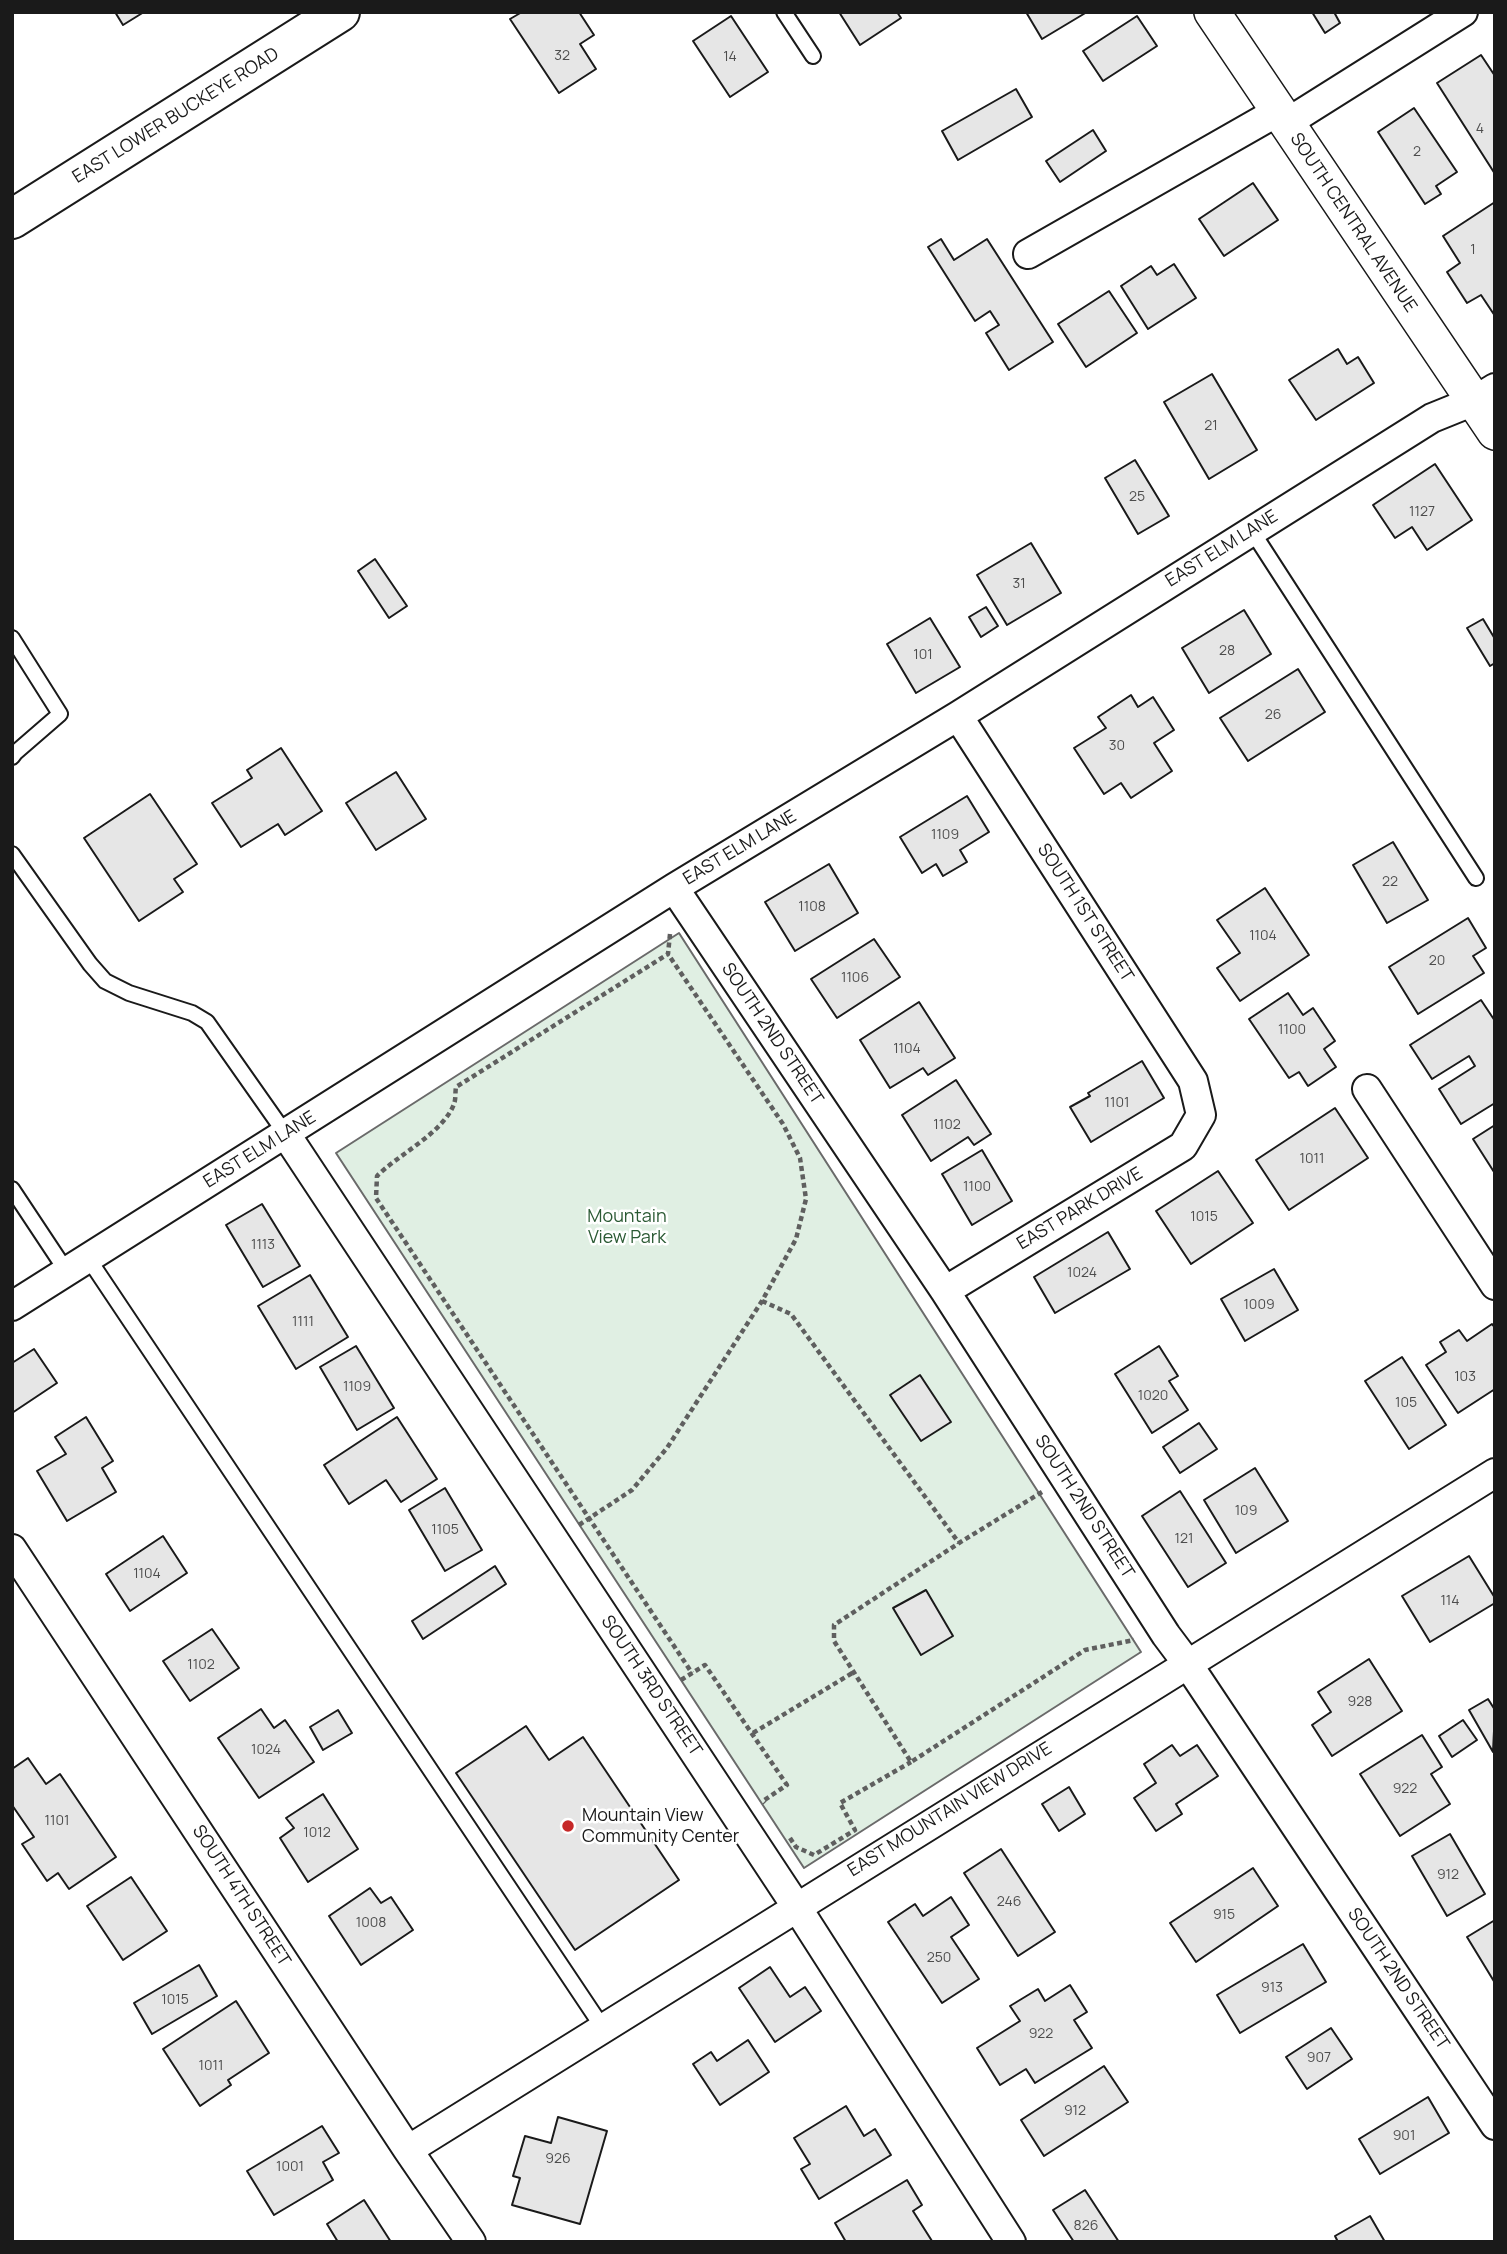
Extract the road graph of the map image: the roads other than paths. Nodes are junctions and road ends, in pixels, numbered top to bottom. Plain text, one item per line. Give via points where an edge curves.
1 (340, 12) edge
2 (785, 12) edge
3 (1212, 12) edge
4 (1463, 12) edge
5 (813, 56) dead end
6 (1281, 118) junction
7 (12, 219) edge
8 (1028, 254) dead end
9 (1485, 395) edge
10 (1495, 432) edge
11 (1252, 531) junction
12 (12, 638) edge
13 (958, 716) junction
14 (12, 757) edge
15 (12, 854) edge
16 (1476, 878) dead end
17 (674, 888) junction
18 (1367, 1089) dead end
19 (1201, 1115) joint
20 (285, 1133) junction
21 (12, 1189) edge
22 (78, 1265) junction
23 (1495, 1285) edge
24 (945, 1291) junction
25 (12, 1306) edge
26 (1495, 1473) edge
27 (14, 1561) edge
28 (1187, 1663) junction
29 (796, 1906) junction
30 (603, 2028) junction
31 (1486, 2093) edge
32 (1495, 2125) edge
33 (408, 2150) junction
34 (471, 2242) edge
35 (1011, 2242) edge

1 - 7 main road, EAST LOWER BUCKEYE ROAD
2 - 5 lane
3 - 6 street, SOUTH CENTRAL AVENUE
4 - 6 street
6 - 8 street
6 - 9 street, SOUTH CENTRAL AVENUE
9 - 10 street, SOUTH CENTRAL AVENUE
9 - 11 street, EAST ELM LANE via 1432,418
11 - 13 street, EAST ELM LANE
11 - 16 lane
12 - 14 lane via 60,714
13 - 17 street, EAST ELM LANE
13 - 19 street, SOUTH 1ST STREET via 1193,1081
15 - 20 lane via 105,981 207,1022
17 - 20 street, EAST ELM LANE
17 - 24 street, SOUTH 2ND STREET
18 - 23 street
19 - 24 street, EAST PARK DRIVE via 1183,1146
20 - 22 street, EAST ELM LANE
20 - 29 street, SOUTH 3RD STREET
21 - 22 lane
22 - 25 street, EAST ELM LANE
22 - 30 lane
24 - 28 street, SOUTH 2ND STREET
26 - 28 street, EAST MOUNTAIN VIEW DRIVE
27 - 33 street, SOUTH 4TH STREET
28 - 29 street, EAST MOUNTAIN VIEW DRIVE
28 - 31 street, SOUTH 2ND STREET
29 - 30 street, EAST MOUNTAIN VIEW DRIVE
29 - 35 street, SOUTH 3RD STREET
30 - 33 street, EAST MOUNTAIN VIEW DRIVE
31 - 32 street, SOUTH 2ND STREET
33 - 34 street, SOUTH 4TH STREET

